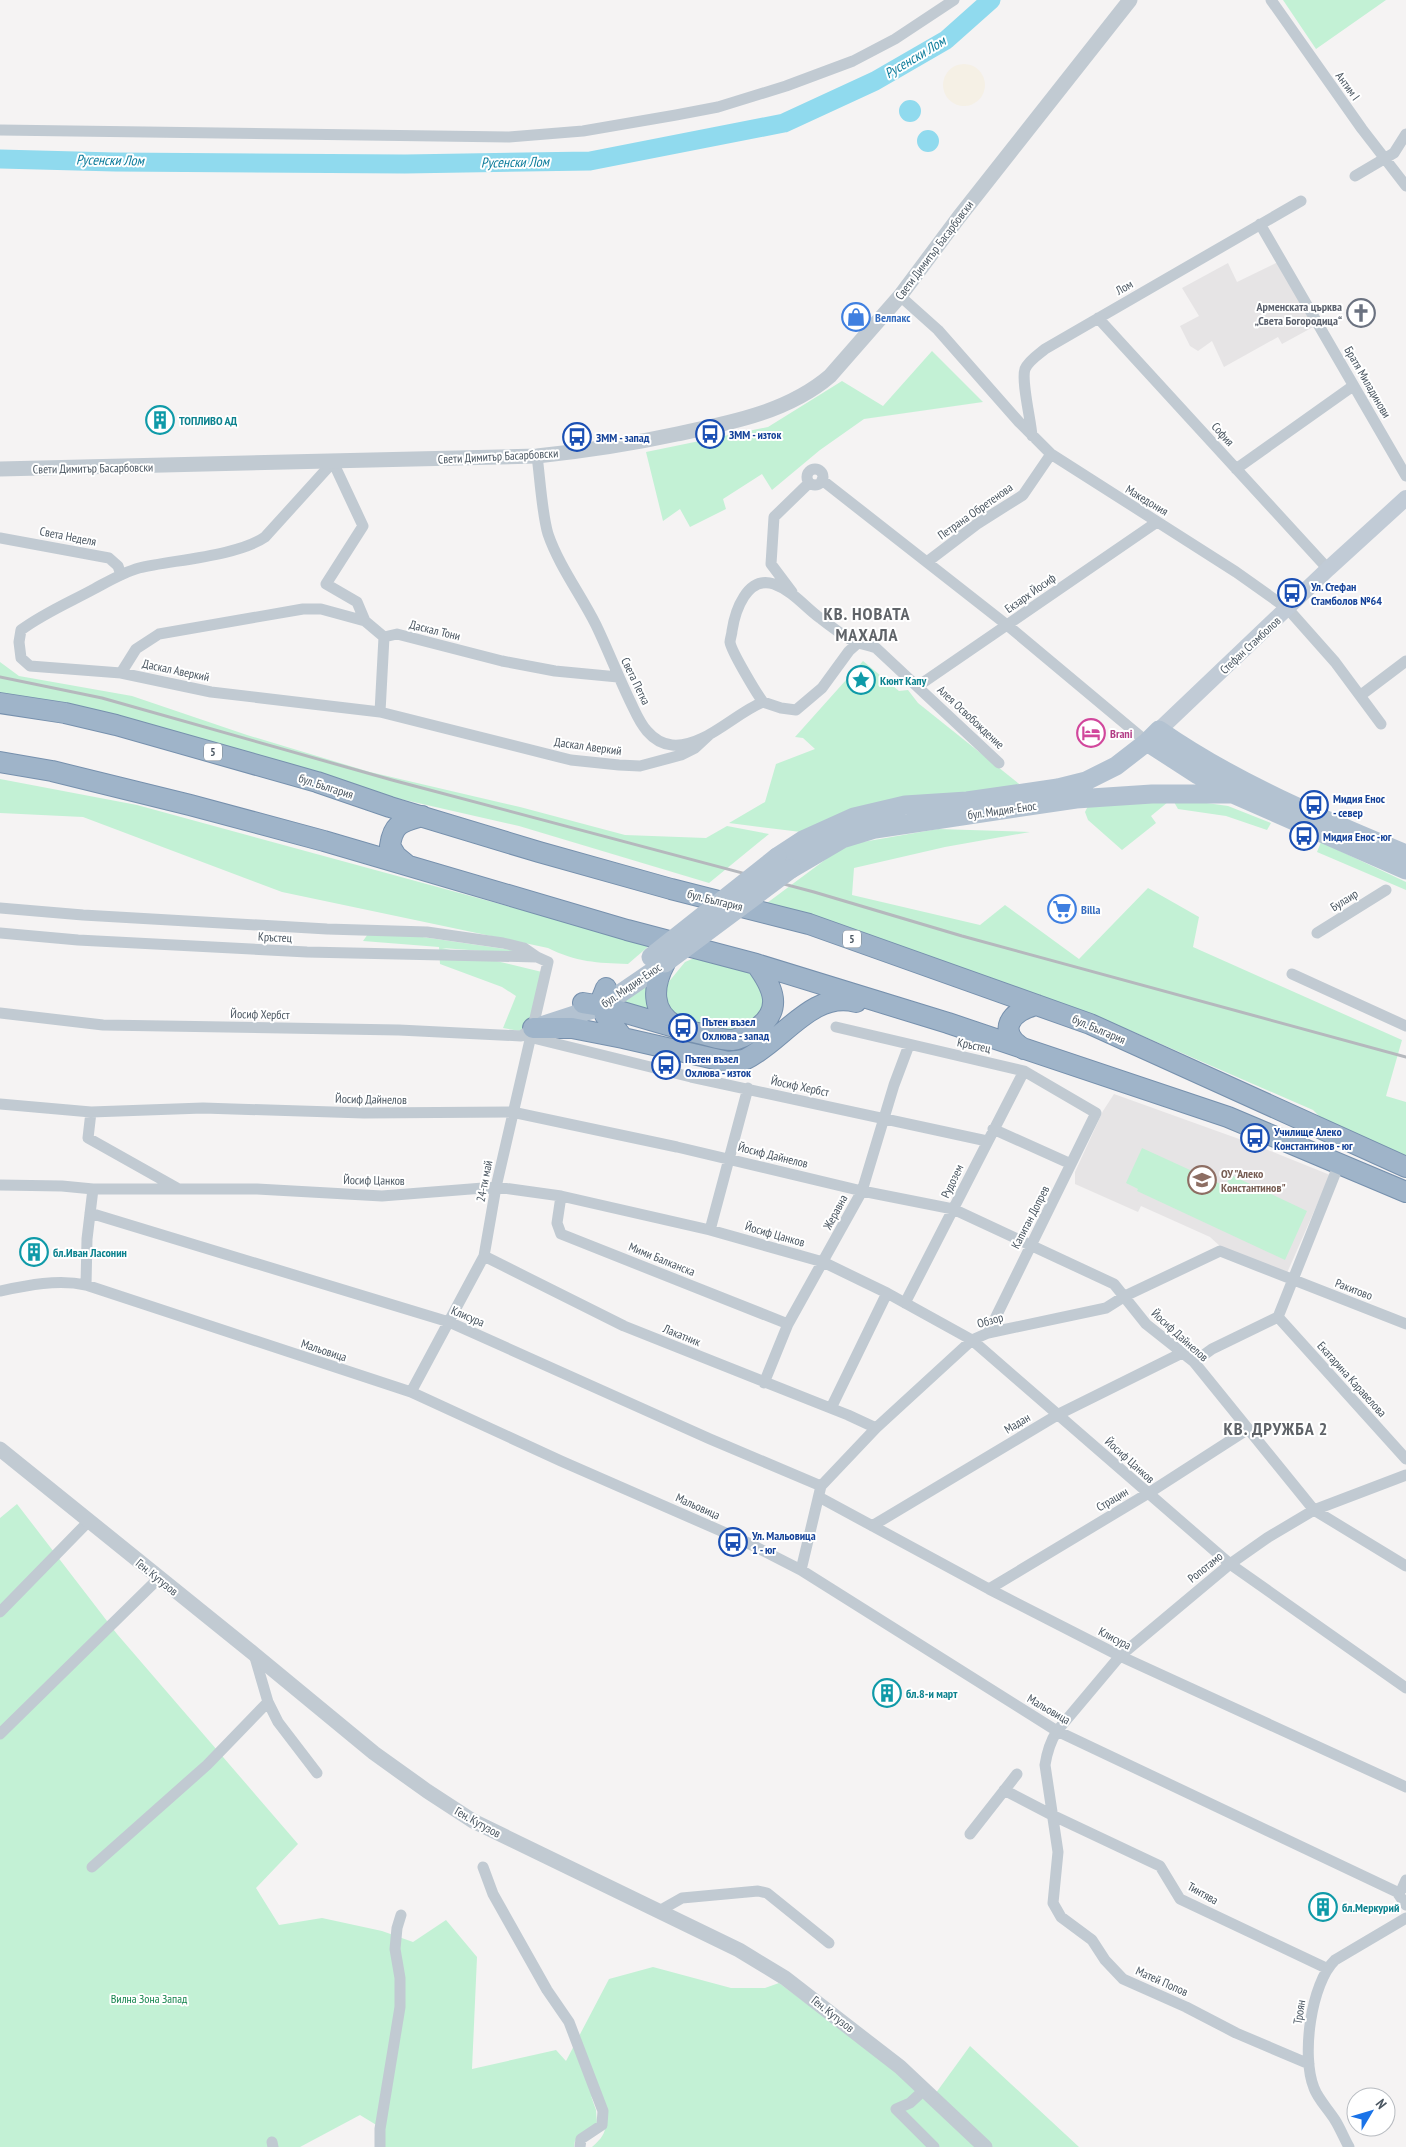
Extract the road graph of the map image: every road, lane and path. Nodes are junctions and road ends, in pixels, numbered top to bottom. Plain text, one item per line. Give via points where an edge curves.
1 (954, 0) edge
2 (1130, 0) edge
3 (1271, 0) edge
4 (0, 130) edge
5 (1406, 134) edge
6 (1385, 158) junction
7 (1355, 176) dead end
8 (1406, 186) edge
9 (1301, 201) dead end
10 (1260, 224) junction
11 (900, 296) junction
12 (1098, 318) junction
13 (1353, 386) junction
14 (1032, 436) junction
15 (1051, 454) junction
16 (537, 456) junction
17 (333, 462) junction
18 (1236, 469) junction
19 (0, 470) edge
20 (1406, 476) edge
21 (1406, 498) edge
22 (1157, 522) junction
23 (0, 538) edge
24 (927, 562) junction
25 (1328, 569) junction
26 (121, 575) junction
27 (795, 595) junction
28 (1288, 609) junction
29 (365, 621) junction
30 (1008, 625) junction
31 (384, 637) junction
32 (858, 643) junction
33 (1406, 661) edge
34 (121, 673) junction
35 (618, 677) junction
36 (918, 686) junction
37 (1361, 695) junction
38 (763, 702) junction
39 (0, 703) edge
40 (380, 712) junction
41 (1381, 724) dead end
42 (709, 735) junction
43 (1153, 736) junction
44 (0, 762) edge
45 (999, 762) dead end
46 (1233, 794) junction
47 (390, 807) junction
48 (422, 816) junction
49 (354, 850) junction
50 (1406, 854) edge
51 (784, 863) junction
52 (410, 867) junction
53 (1406, 870) edge
54 (1386, 890) dead end
55 (0, 908) edge
56 (0, 933) edge
57 (1317, 933) dead end
58 (542, 959) junction
59 (658, 960) junction
60 (756, 964) junction
61 (1292, 974) dead end
62 (1002, 992) junction
63 (597, 999) junction
64 (1037, 1005) junction
65 (0, 1013) edge
66 (948, 1023) junction
67 (1406, 1026) edge
68 (836, 1027) dead end
69 (688, 1030) junction
70 (528, 1034) junction
71 (987, 1037) junction
72 (623, 1038) junction
73 (909, 1044) junction
74 (1024, 1049) junction
75 (1024, 1071) junction
76 (748, 1088) junction
77 (0, 1104) edge
78 (91, 1112) junction
79 (512, 1112) junction
80 (1096, 1113) joint
81 (884, 1118) junction
82 (993, 1129) junction
83 (987, 1141) junction
84 (728, 1159) junction
85 (1071, 1164) junction
86 (1339, 1164) junction
87 (1406, 1167) edge
88 (0, 1185) edge
89 (496, 1187) junction
90 (177, 1188) junction
91 (93, 1189) junction
92 (862, 1191) junction
93 (1406, 1192) edge
94 (561, 1196) junction
95 (953, 1209) junction
96 (90, 1213) junction
97 (710, 1230) junction
98 (1031, 1245) junction
99 (484, 1256) junction
100 (823, 1262) junction
101 (1291, 1280) junction
102 (86, 1285) junction
103 (0, 1291) edge
104 (887, 1293) junction
105 (1124, 1296) junction
106 (905, 1303) junction
107 (1278, 1317) junction
108 (449, 1322) junction
109 (788, 1324) junction
110 (1406, 1324) edge
111 (988, 1333) junction
112 (972, 1340) junction
113 (1182, 1354) junction
114 (1194, 1362) junction
115 (764, 1383) junction
116 (411, 1392) junction
117 (831, 1408) junction
118 (1059, 1414) junction
119 (876, 1428) junction
120 (1248, 1429) junction
121 (0, 1449) edge
122 (1406, 1459) edge
123 (1406, 1474) edge
124 (820, 1492) junction
125 (1147, 1494) junction
126 (1314, 1510) junction
127 (88, 1522) junction
128 (872, 1526) junction
129 (1230, 1564) junction
130 (1406, 1566) edge
131 (801, 1570) junction
132 (159, 1578) junction
133 (990, 1589) junction
134 (0, 1612) edge
135 (254, 1654) junction
136 (1120, 1656) junction
137 (1406, 1688) edge
138 (268, 1702) junction
139 (1057, 1731) junction
140 (0, 1734) edge
141 (317, 1773) dead end
142 (1017, 1774) dead end
143 (1406, 1787) edge
144 (1004, 1790) junction
145 (1054, 1816) junction
146 (970, 1834) dead end
147 (92, 1867) dead end
148 (483, 1867) dead end
149 (1406, 1880) edge
150 (1397, 1892) junction
151 (1406, 1905) edge
152 (659, 1911) junction
153 (401, 1915) dead end
154 (1406, 1918) edge
155 (830, 1944) dead end
156 (1326, 1968) junction
157 (1309, 2064) junction
158 (925, 2089) junction
159 (380, 2147) edge
160 (580, 2147) edge
161 (934, 2147) edge
162 (985, 2147) edge
163 (1349, 2147) edge

1 - 4 street via 895,39 853,61 786,86 718,107 583,131 509,137
2 - 11 street, Свети Димитър Басарбовски
3 - 6 street, Антим I
5 - 6 street via 1394,152
6 - 7 street
6 - 8 street, Антим I
9 - 10 street, Лом
10 - 12 street, Лом
10 - 13 street, Братя Миладинови
11 - 14 street, Македония via 938,330
11 - 16 street, Свети Димитър Басарбовски via 830,376 787,404 690,431 612,447
12 - 14 street, Лом via 1045,349 1026,368 1024,382
12 - 18 street, София
13 - 18 street
13 - 20 street, Братя Миладинови
14 - 15 street, Македония
15 - 22 street, Македония
15 - 24 street, Петрана Обретенова via 1023,495 977,524
16 - 17 street, Свети Димитър Басарбовски
16 - 35 street, Света Петка via 548,533 596,626
17 - 19 street, Свети Димитър Басарбовски
17 - 26 street, Даскал Аверкий via 258,542 234,550 138,568
17 - 29 street via 363,526 326,584 357,602
18 - 25 street, София
21 - 25 main road, Стефан Стамболов
22 - 28 street, Македония
22 - 30 street, Екзарх Йосиф
23 - 26 street, Света Неделя via 110,558
24 - 27 street, бул. Мидия-Енос via 822,480 818,484 809,483 774,517 771,564
24 - 30 street, бул. Мидия-Енос
25 - 28 main road, Стефан Стамболов
26 - 34 street, Даскал Аверкий via 36,619 21,630 19,642 21,658 30,666
27 - 32 street, Алея Освобождение via 819,618
27 - 38 street, Алея Освобождение via 774,584 764,583 748,590 734,616 730,642
28 - 37 street, Македония
28 - 43 main road, Стефан Стамболов
29 - 31 street
29 - 34 street via 322,609 303,609 159,634 136,650
30 - 36 street, Екзарх Йосиф
30 - 43 street, бул. Мидия-Енос
31 - 35 street, Даскал Тони via 397,634 555,672
31 - 40 street
32 - 36 street, Алея Освобождение via 876,648
32 - 38 street via 848,651 822,688 796,710
33 - 37 street
34 - 40 street, Даскал Аверкий via 211,692
35 - 42 street, Света Петка via 646,730 657,740 678,745
36 - 45 street, Алея Освобождение
37 - 41 street, Македония
38 - 42 street, Света Петка
39 - 47 highway, бул. България / 5 via 116,725 317,782
40 - 42 street, Даскал Аверкий via 571,760 619,765 640,766 681,755
43 - 46 main road, бул. Мидия-Енос via 1198,776
43 - 50 main road, бул. Мидия-Енос via 1250,784
43 - 51 main road, бул. Мидия-Енос via 1116,766 1086,781 967,801 905,805 854,816 803,840
44 - 49 highway via 181,802
46 - 51 main road, бул. Мидия-Енос via 1152,794 1076,799 875,829 842,838
46 - 53 main road, бул. Мидия-Енос
47 - 48 highway, бул. България / 5
47 - 49 highway via 392,820 388,830 379,839
48 - 52 highway via 403,821 391,834 390,846 396,856
48 - 62 highway, бул. България / 5 via 643,881 809,924
49 - 52 highway
51 - 59 main road, бул. Мидия-Енос, bridge
52 - 60 highway
54 - 57 street, Булаир
55 - 58 street via 327,929 428,932 503,943 524,948
56 - 58 street, Кръстец via 307,952
58 - 70 street, 24-ти май
59 - 63 main road, бул. Мидия-Енос
59 - 69 highway via 655,987 660,1010 667,1020
60 - 66 highway
60 - 69 highway via 768,980 772,993 773,1011 764,1024 733,1040
61 - 67 street
62 - 64 highway, бул. България / 5
62 - 71 highway via 1008,1011 1004,1022
63 - 69 highway
63 - 70 main road, бул. Мидия-Енос via 566,1019
63 - 72 highway
64 - 74 highway via 1017,1012 1009,1025 1011,1039
64 - 87 highway, бул. България / 5 via 1090,1024
65 - 70 street, Йосиф Хербст via 102,1025
66 - 71 highway
66 - 72 highway via 908,1017 843,999 828,1001 745,1060 728,1062
68 - 73 street, Кръстец
70 - 72 highway via 572,1028
70 - 76 street, Йосиф Хербст via 691,1077
70 - 79 street, 24-ти май
71 - 74 highway
73 - 75 street, Кръстец
73 - 81 street, Жеравна
74 - 86 highway via 1228,1117
75 - 80 street, Кръстец
75 - 82 street, Рудозем
76 - 81 street, Йосиф Хербст
76 - 84 street
77 - 78 street, Йосиф Дайнелов
78 - 79 street, Йосиф Дайнелов via 203,1108 364,1113
78 - 90 street via 88,1138
79 - 84 street, Йосиф Дайнелов
79 - 89 street, 24-ти май
80 - 85 street, Капитан Допрев
81 - 83 street, Йосиф Хербст
81 - 92 street, Жеравна
82 - 83 street, Рудозем
82 - 85 street
83 - 95 street, Рудозем
84 - 92 street, Йосиф Дайнелов
84 - 97 street
85 - 98 street, Капитан Допрев
86 - 93 highway
86 - 101 street
88 - 91 street, Йосиф Цанков
89 - 90 street, Йосиф Цанков via 382,1196
89 - 94 street, Йосиф Цанков
89 - 99 street, 24-ти май
90 - 91 street, Йосиф Цанков
91 - 96 street
92 - 95 street, Йосиф Дайнелов
92 - 100 street, Жеравна
94 - 97 street, Йосиф Цанков
94 - 109 street, Мими Балканска via 557,1223 561,1234
95 - 98 street, Йосиф Дайнелов
95 - 106 street, Рудозем
96 - 102 street
96 - 108 street, Клисура
97 - 100 street, Йосиф Цанков
98 - 105 street, Йосиф Дайнелов via 1114,1284
98 - 111 street, Капитан Допрев
99 - 108 street, 24-ти май
99 - 115 street, Лакатник via 624,1326
100 - 104 street, Йосиф Цанков
100 - 109 street, Жеравна
101 - 105 street, Обзор via 1220,1251
101 - 107 street
101 - 110 street, Ракитово
102 - 103 street, Мальовица via 54,1282
102 - 116 street, Мальовица
104 - 106 street, Йосиф Цанков
104 - 117 street
105 - 111 street, Обзор via 1101,1309
105 - 113 street, Йосиф Дайнелов via 1139,1316
106 - 112 street, Йосиф Цанков
107 - 114 street via 1212,1349
107 - 122 street, Екатарина Каравелова
108 - 116 street, 24-ти май
108 - 124 street, Клисура
109 - 115 street, Жеравна
111 - 112 street, Обзор
112 - 118 street, Йосиф Цанков
112 - 119 street, Обзор
113 - 114 street, Йосиф Дайнелов
113 - 118 street, Мадан
114 - 120 street, Йосиф Дайнелов
115 - 117 street, Лакатник
116 - 131 street, Мальовица
117 - 119 street, Лакатник
118 - 125 street, Йосиф Цанков
118 - 128 street, Мадан
119 - 124 street, Обзор
120 - 125 street, Страцин
120 - 126 street, Йосиф Дайнелов
121 - 127 street, Ген. Кутузов
123 - 126 street, Ропотамо
124 - 128 street, Клисура
124 - 131 street, Обзор
125 - 129 street, Йосиф Цанков
125 - 133 street, Страцин
126 - 129 street, Ропотамо
126 - 130 street, Йосиф Дайнелов
127 - 132 street, Ген. Кутузов
127 - 134 street
128 - 133 street, Клисура
129 - 136 street, Ропотамо
129 - 137 street, Йосиф Цанков
131 - 139 street, Мальовица
132 - 135 street, Ген. Кутузов
132 - 140 street
133 - 136 street, Клисура
135 - 138 street
135 - 152 street, Ген. Кутузов via 374,1754 472,1821
136 - 139 street, Ропотамо
136 - 143 street, Клисура
138 - 141 street via 278,1722
138 - 147 street via 207,1765
139 - 145 street, Матей Попов via 1050,1742 1046,1765
139 - 150 street, Мальовица
142 - 144 street
144 - 145 street, Тинтява
144 - 146 street
145 - 156 street, Тинтява via 1160,1866 1180,1899
145 - 157 street, Матей Попов via 1058,1852 1053,1903 1061,1917 1092,1940 1123,1979
148 - 160 street via 493,1894 547,1990 570,2022 604,2110 602,2125 581,2139
149 - 150 street
150 - 151 street
152 - 155 street via 682,1898 758,1891 767,1893
152 - 158 street, Ген. Кутузов via 739,1950 785,1978
153 - 159 street via 395,1949 400,2007 380,2129
154 - 156 street
156 - 157 street, Троян via 1312,2011
157 - 163 street, Троян via 1314,2090
158 - 161 street via 910,2103 896,2109
158 - 162 street, Ген. Кутузов

